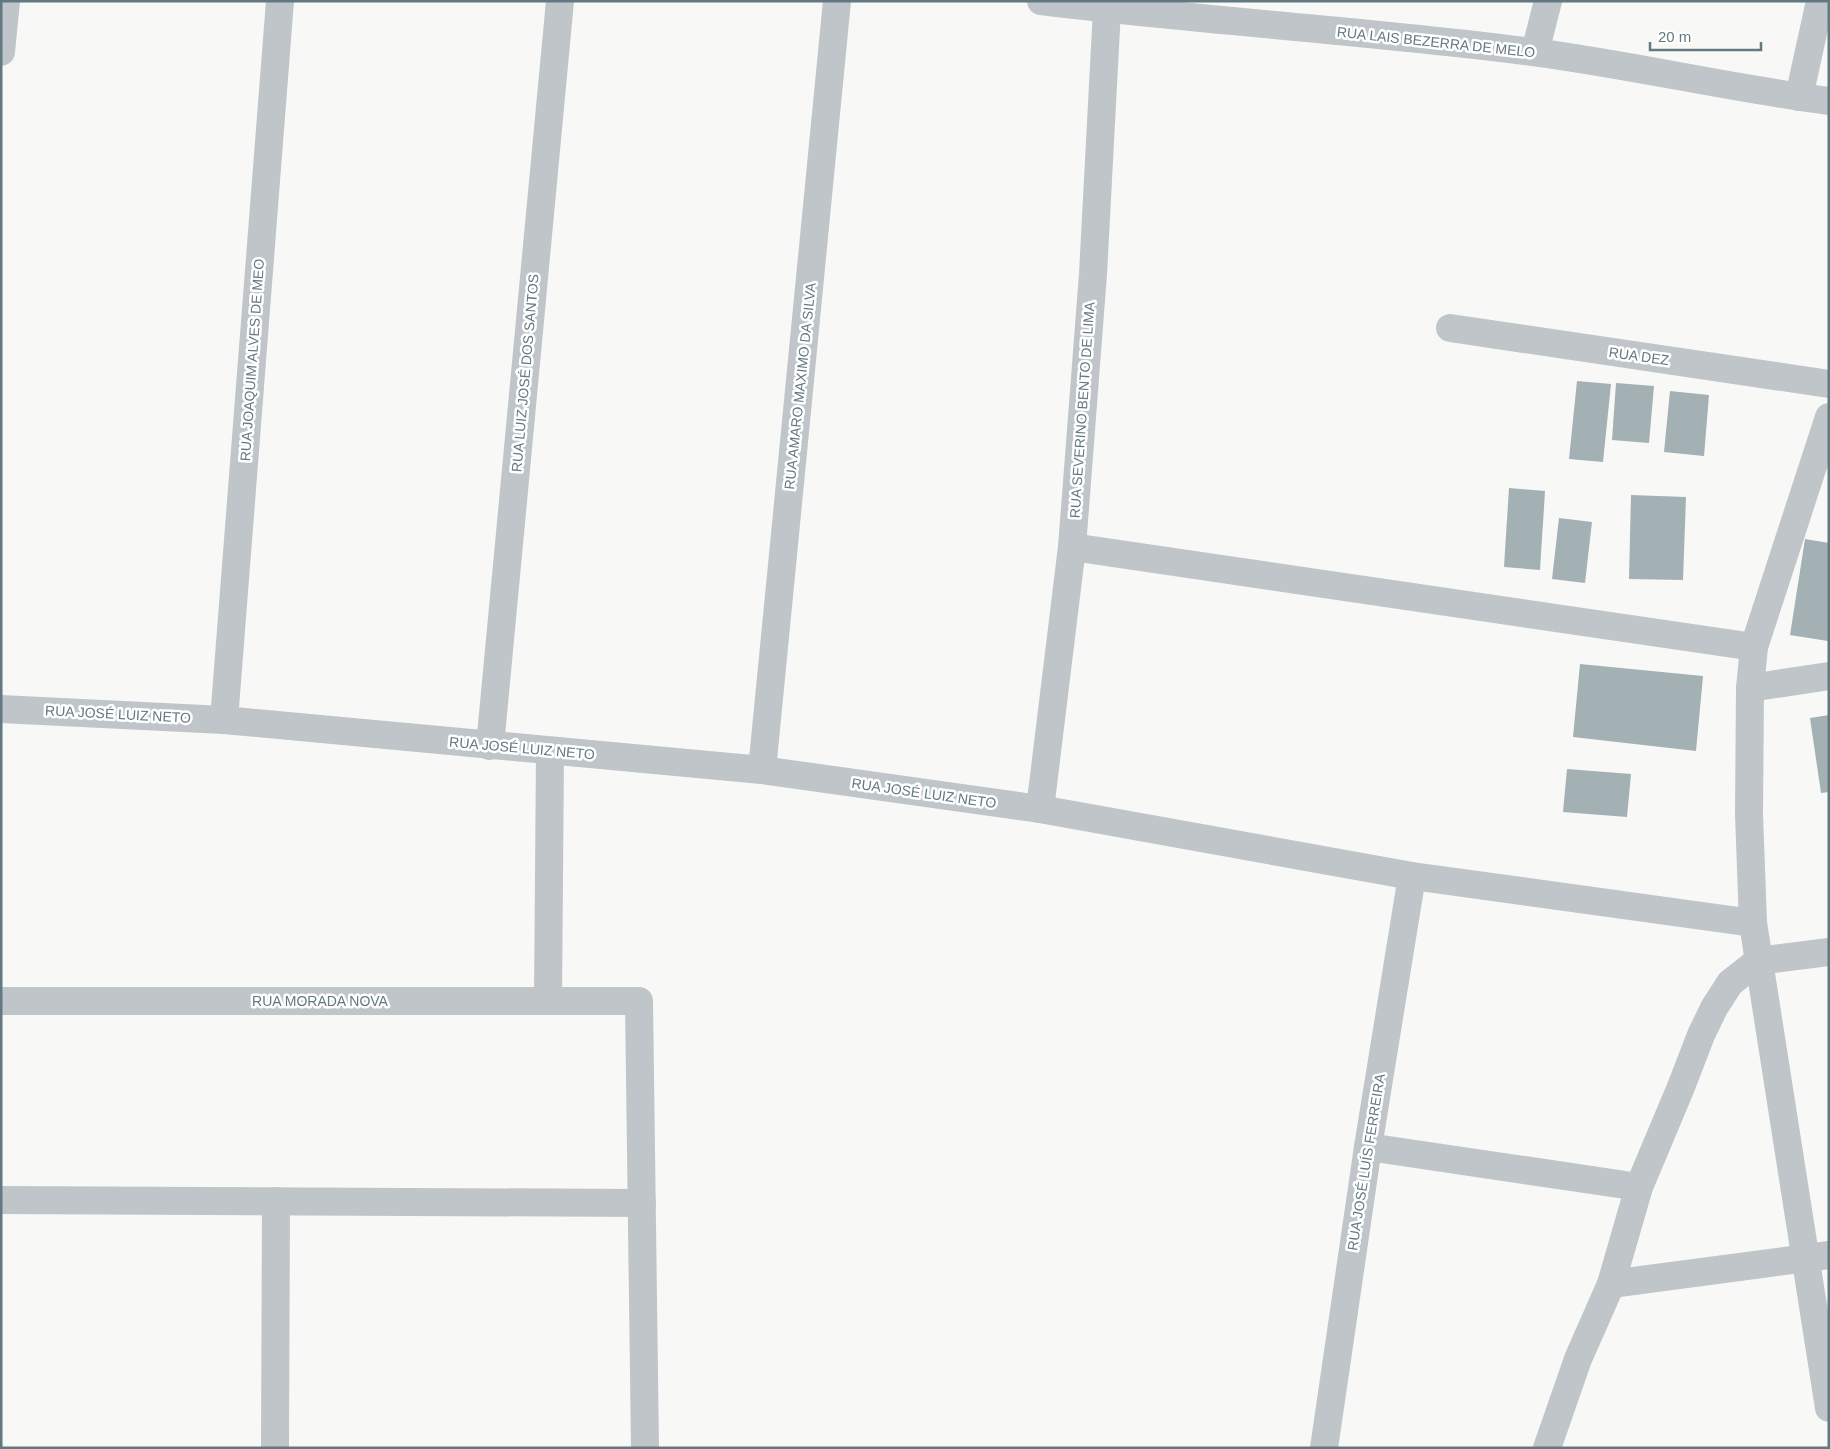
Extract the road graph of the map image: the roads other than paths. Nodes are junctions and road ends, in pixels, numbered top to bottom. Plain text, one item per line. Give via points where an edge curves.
1 (6, 1) edge
2 (280, 1) edge
3 (560, 1) edge
4 (837, 1) edge
5 (1041, 1) edge
6 (1548, 1) edge
7 (1820, 1) edge
8 (1107, 9) junction
9 (1172, 9) edge
10 (1, 52) edge
11 (1535, 52) junction
12 (1799, 97) junction
13 (1829, 101) edge
14 (1450, 328) dead end
15 (1829, 384) edge
16 (1829, 417) edge
17 (1072, 547) junction
18 (1754, 647) junction
19 (1829, 676) edge
20 (1750, 688) junction
21 (1, 709) edge
22 (224, 720) junction
23 (490, 746) junction
24 (550, 751) junction
25 (762, 770) junction
26 (1040, 809) junction
27 (1412, 876) junction
28 (1752, 923) junction
29 (1829, 952) edge
30 (1758, 961) junction
31 (1, 1001) edge
32 (548, 1001) junction
33 (1368, 1147) junction
34 (1639, 1187) junction
35 (1, 1200) edge
36 (276, 1201) junction
37 (642, 1203) junction
38 (1817, 1257) edge
39 (1610, 1284) junction
40 (1829, 1408) edge
41 (275, 1448) edge
42 (645, 1448) edge
43 (1324, 1448) edge
44 (1547, 1448) edge

1 - 10 street
2 - 22 street, RUA JOAQUIM ALVES DE MEO
3 - 23 street, RUA LUIZ JOSÉ DOS SANTOS
4 - 25 street, RUA AMARO MAXIMO DA SILVA
5 - 8 street, RUA LAIS BEZERRA DE MELO
6 - 11 street
7 - 12 street
8 - 9 street, RUA LAIS BEZERRA DE MELO
8 - 17 street, RUA SEVERINO BENTO DE LIMA via 1093,274
9 - 11 street, RUA LAIS BEZERRA DE MELO
11 - 12 street, RUA LAIS BEZERRA DE MELO
12 - 13 street, RUA LAIS BEZERRA DE MELO
14 - 15 street, RUA DEZ
16 - 18 street
17 - 18 street
17 - 26 street, RUA SEVERINO BENTO DE LIMA
18 - 20 street
19 - 20 street
20 - 28 street via 1748,814
21 - 22 street, RUA JOSÉ LUIZ NETO
22 - 23 street, RUA JOSÉ LUIZ NETO
23 - 24 street, RUA JOSÉ LUIZ NETO
24 - 25 street, RUA JOSÉ LUIZ NETO
24 - 32 street
25 - 26 street, RUA JOSÉ LUIZ NETO
26 - 27 street, RUA JOSÉ LUIZ NETO
27 - 28 street, RUA JOSÉ LUIZ NETO
27 - 33 street, RUA JOSÉ LUÍS FERREIRA
28 - 30 street
29 - 30 street
30 - 34 street via 1730,983 1714,1008
30 - 38 street
31 - 32 street, RUA MORADA NOVA
32 - 37 street, RUA MORADA NOVA via 639,1001
33 - 34 street
33 - 43 street, RUA JOSÉ LUÍS FERREIRA
34 - 39 street
35 - 36 street
36 - 37 street
36 - 41 street
37 - 42 street
38 - 39 street
38 - 40 street
39 - 44 street via 1578,1359

